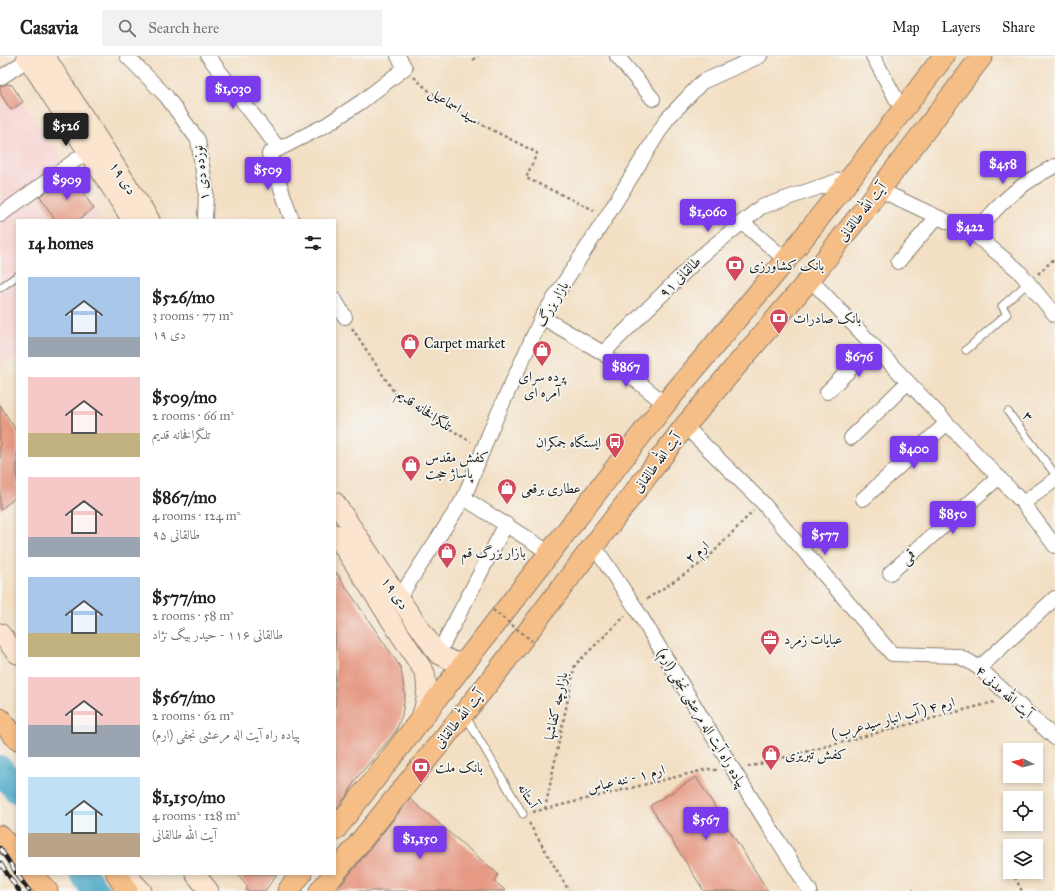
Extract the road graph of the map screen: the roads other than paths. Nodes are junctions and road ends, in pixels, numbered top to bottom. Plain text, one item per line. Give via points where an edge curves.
1 (127, 56) edge
2 (208, 56) edge
3 (617, 56) edge
4 (760, 56) edge
5 (874, 56) edge
6 (944, 56) edge
7 (982, 56) edge
8 (33, 57) edge
9 (402, 62) edge
10 (0, 78) edge
11 (653, 99) dead end
12 (902, 110) junction
13 (94, 147) junction
14 (274, 151) junction
15 (1055, 166) edge
16 (852, 176) junction
17 (880, 190) junction
18 (0, 215) edge
19 (937, 217) junction
20 (131, 219) edge
21 (149, 219) edge
22 (204, 219) edge
23 (292, 219) edge
24 (742, 222) junction
25 (974, 234) junction
26 (786, 260) junction
27 (898, 262) dead end
28 (16, 277) edge
29 (810, 279) junction
30 (1028, 283) junction
31 (0, 288) edge
32 (336, 302) edge
33 (1055, 315) edge
34 (345, 317) road end
35 (542, 317) junction
36 (874, 346) junction
37 (966, 350) dead end
38 (603, 353) junction
39 (908, 382) junction
40 (827, 392) dead end
41 (665, 404) junction
42 (1008, 412) dead end
43 (947, 422) junction
44 (685, 426) junction
45 (851, 438) dead end
46 (1055, 474) edge
47 (999, 477) junction
48 (1055, 480) edge
49 (464, 498) junction
50 (864, 499) dead end
51 (1023, 503) junction
52 (339, 518) edge
53 (506, 524) junction
54 (594, 546) junction
55 (1055, 546) edge
56 (550, 553) junction
57 (890, 573) dead end
58 (399, 598) junction
59 (1055, 598) edge
60 (0, 633) edge
61 (16, 653) edge
62 (438, 654) junction
63 (469, 658) junction
64 (975, 665) junction
65 (464, 713) junction
66 (0, 719) edge
67 (419, 720) junction
68 (16, 738) edge
69 (1055, 738) edge
70 (523, 814) road end
71 (336, 829) edge
72 (0, 836) edge
73 (16, 855) edge
74 (336, 872) edge
75 (33, 875) edge
76 (118, 875) edge
77 (127, 875) edge
78 (196, 875) edge
79 (300, 875) edge
80 (333, 875) edge
81 (47, 891) edge
82 (127, 891) edge
83 (142, 891) edge
84 (209, 891) edge
85 (288, 891) edge
86 (320, 891) edge
87 (810, 891) edge

1 - 22 street, نوزده دی ۱ via 166,96 198,140 206,191
2 - 14 street
3 - 11 street
4 - 35 street, بازار بزرگ via 702,82 667,118
5 - 12 street
6 - 12 main road, آیت الله طالقانی
7 - 17 main road, آیت الله طالقانی
8 - 10 street
8 - 13 main road, ۱۹ دی
9 - 14 street via 361,102 326,125
12 - 16 main road, آیت الله طالقانی
13 - 18 street
13 - 20 main road, ۱۹ دی
13 - 21 main road, ۱۹ دی
14 - 23 street
15 - 25 street via 1016,191
16 - 24 street, طالقانی ۹۱ via 761,207
16 - 26 main road, آیت الله طالقانی
17 - 19 street
17 - 29 main road, آیت الله طالقانی
19 - 25 street
19 - 27 street
24 - 26 street
24 - 38 street, طالقانی ۹۱ via 700,257
25 - 30 street via 1018,270
26 - 41 main road, آیت الله طالقانی
28 - 31 lane
29 - 36 street
29 - 44 main road, آیت الله طالقانی
30 - 33 street
30 - 37 lane via 1002,306 1007,314
32 - 34 street
35 - 38 street
35 - 49 street, بازار بزرگ
36 - 39 street
36 - 40 street
38 - 41 street
39 - 43 street
39 - 45 street
41 - 56 main road, آیت الله طالقانی
42 - 46 lane, ۳
43 - 47 street
43 - 50 street
44 - 54 main road, آیت الله طالقانی
44 - 64 street via 762,502 892,654 958,656
47 - 51 street
47 - 57 street, قمی
48 - 51 street
49 - 53 street
49 - 58 street, بازار بزرگ
51 - 55 street
52 - 58 main road, ۱۹ دی
52 - 67 main road, ۱۹ دی via 425,673 427,698
53 - 56 street
53 - 62 street
54 - 65 main road, آیت الله طالقانی
54 - 87 street, پیاده راه آیت اله مرعشی نجفی (ارم) via 635,606
56 - 63 main road, آیت الله طالقانی
58 - 62 main road, ۱۹ دی
59 - 64 street
60 - 61 main road
62 - 63 main road, ۱۹ دی via 457,663
63 - 67 main road, آیت الله طالقانی
64 - 69 street, ۴ آیت الله مدنی
65 - 70 lane, آستانه
65 - 74 main road, آیت الله طالقانی
66 - 68 main road
67 - 71 main road, آیت الله طالقانی
72 - 73 main road
75 - 81 main road
76 - 82 main road
77 - 83 main road
78 - 84 main road
79 - 85 main road
80 - 86 main road, آیت الله طالقانی

